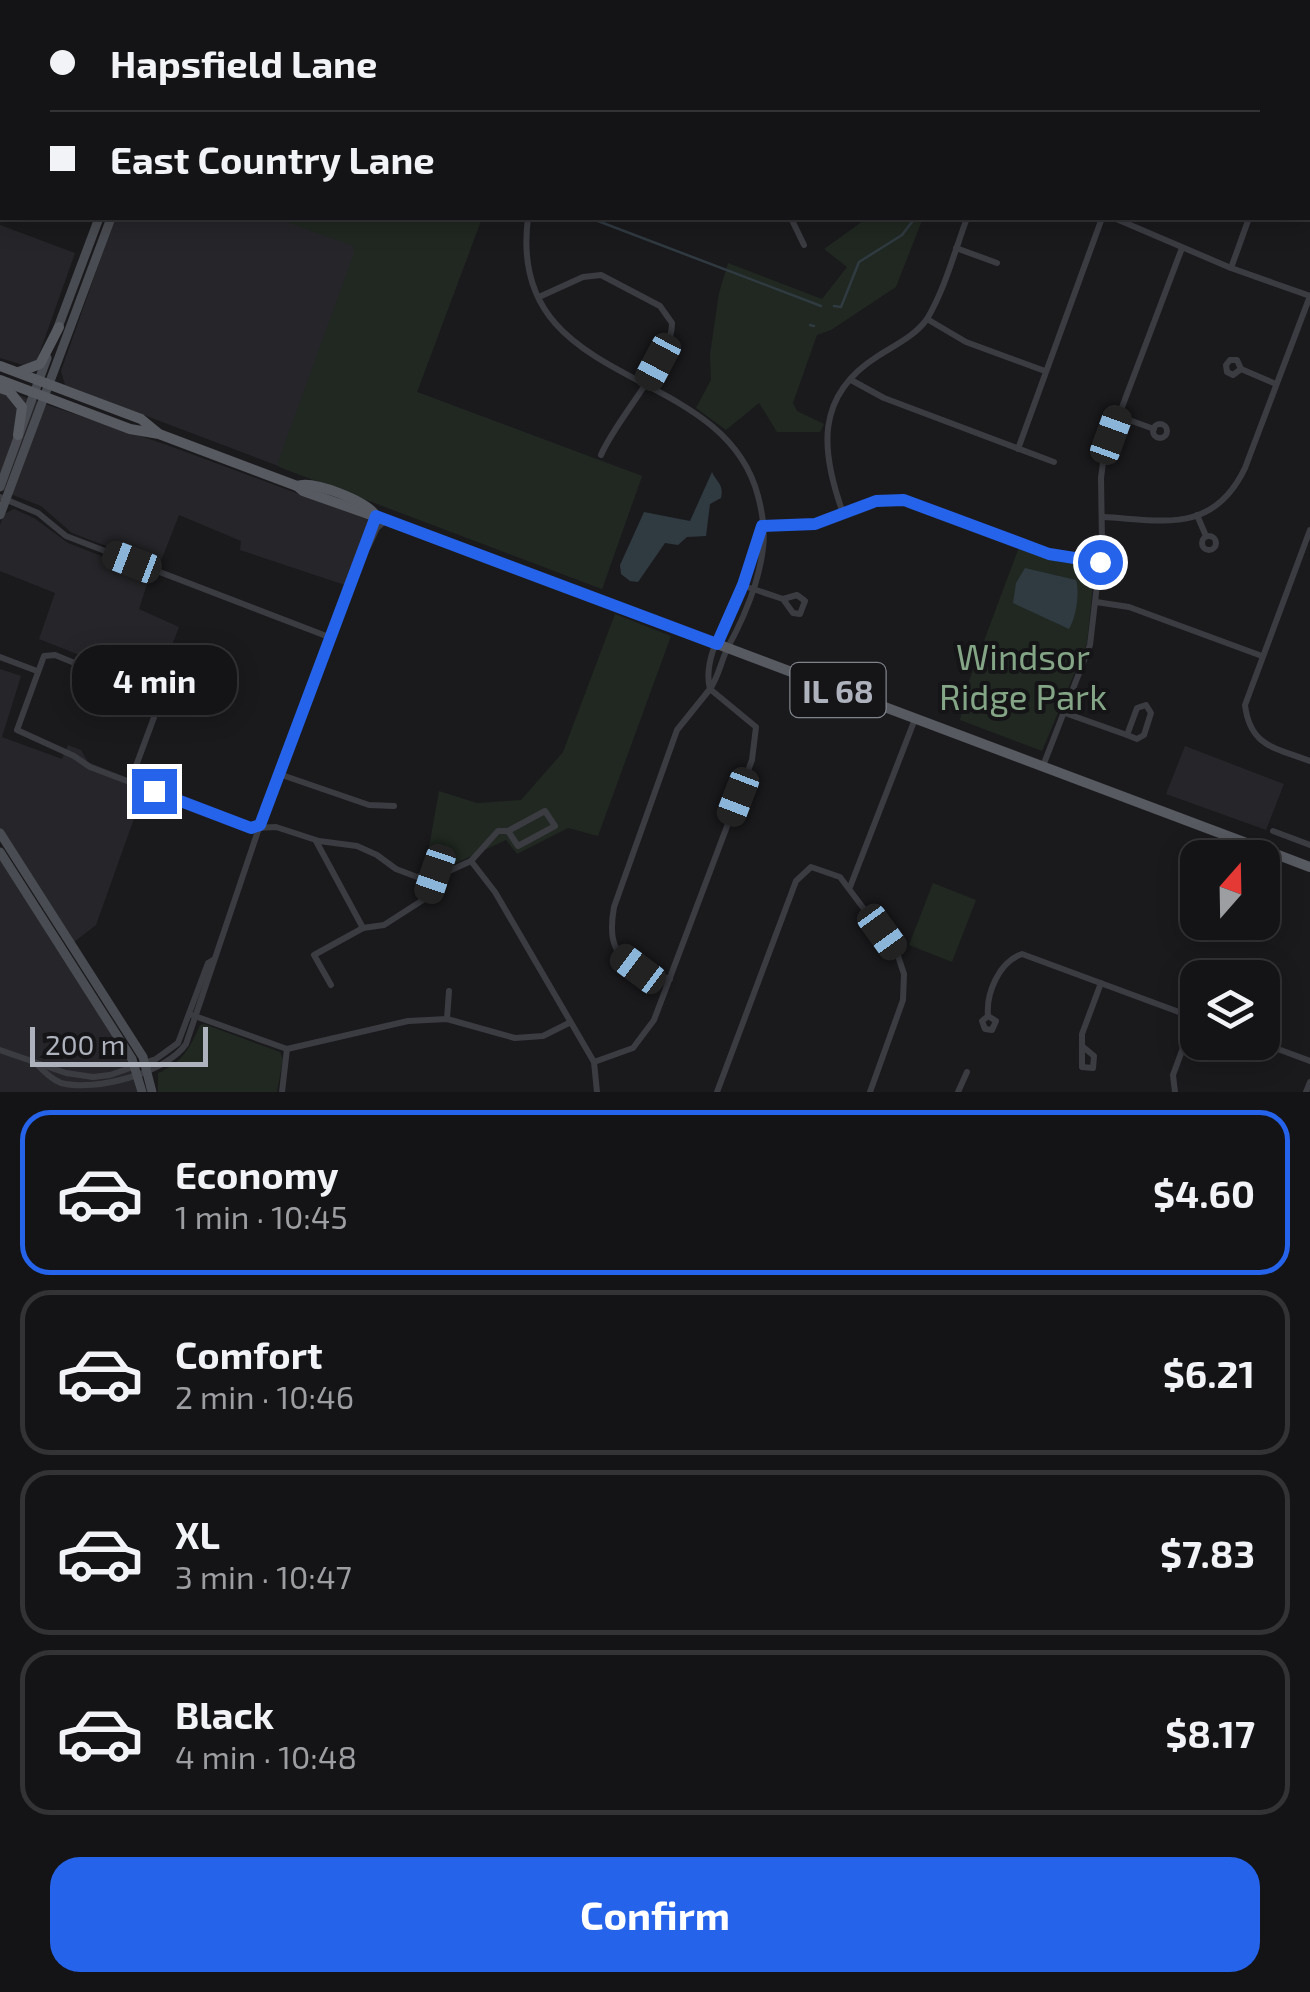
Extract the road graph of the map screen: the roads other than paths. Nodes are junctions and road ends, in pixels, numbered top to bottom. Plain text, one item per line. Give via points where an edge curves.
1 (98, 220) edge
2 (110, 220) edge
3 (528, 220) edge
4 (792, 220) edge
5 (966, 220) edge
6 (1101, 220) edge
7 (1119, 220) edge
8 (1248, 220) edge
9 (804, 245) dead end
10 (956, 248) junction
11 (1182, 248) junction
12 (997, 263) dead end
13 (1230, 268) junction
14 (1310, 296) edge
15 (539, 297) junction
16 (927, 319) junction
17 (58, 326) junction
18 (0, 366) edge
19 (1241, 370) dead end
20 (1046, 371) junction
21 (18, 372) junction
22 (0, 380) edge
23 (852, 380) junction
24 (44, 381) junction
25 (645, 384) junction
26 (1276, 384) junction
27 (0, 388) edge
28 (40, 395) junction
29 (1118, 416) junction
30 (1154, 429) dead end
31 (158, 434) junction
32 (18, 436) junction
33 (1018, 449) junction
34 (601, 455) dead end
35 (1054, 462) dead end
36 (0, 487) edge
37 (3, 498) edge
38 (0, 514) edge
39 (843, 514) junction
40 (1196, 515) junction
41 (1103, 517) junction
42 (381, 518) junction
43 (762, 526) junction
44 (1310, 530) edge
45 (1206, 536) dead end
46 (1100, 562) junction
47 (743, 585) junction
48 (753, 589) junction
49 (783, 599) dead end
50 (1096, 602) junction
51 (329, 637) junction
52 (722, 646) junction
53 (1262, 656) junction
54 (0, 657) edge
55 (37, 671) junction
56 (710, 689) junction
57 (1065, 712) junction
58 (915, 719) junction
59 (1127, 735) junction
60 (1310, 761) edge
61 (1043, 766) junction
62 (279, 774) junction
63 (130, 782) junction
64 (394, 806) dead end
65 (260, 825) junction
66 (508, 831) junction
67 (1273, 831) dead end
68 (0, 833) edge
69 (316, 840) junction
70 (1310, 845) edge
71 (0, 852) edge
72 (471, 861) junction
73 (1310, 867) edge
74 (435, 874) junction
75 (850, 888) junction
76 (363, 928) junction
77 (670, 980) junction
78 (1101, 983) junction
79 (331, 985) dead end
80 (450, 991) dead end
81 (1180, 1012) edge
82 (193, 1016) junction
83 (988, 1016) dead end
84 (447, 1019) junction
85 (570, 1023) junction
86 (1082, 1046) dead end
87 (287, 1049) junction
88 (0, 1050) edge
89 (1280, 1050) edge
90 (1180, 1056) edge
91 (594, 1062) junction
92 (1310, 1062) edge
93 (142, 1068) junction
94 (966, 1072) dead end
95 (1310, 1082) edge
96 (1174, 1091) edge
97 (142, 1092) edge
98 (152, 1092) edge
99 (282, 1092) edge
100 (597, 1092) edge
101 (718, 1092) edge
102 (870, 1092) edge
103 (958, 1092) edge
104 (1306, 1092) edge

1 - 17 main road
2 - 24 main road
3 - 15 street via 526,250
4 - 9 street
5 - 10 street
6 - 20 street
7 - 11 street
8 - 13 street
10 - 12 street
10 - 16 street
11 - 13 street
11 - 29 street
13 - 14 street
14 - 26 street
15 - 25 street via 558,328 583,350
15 - 25 street via 601,275 665,310 671,334
16 - 20 street via 966,342
16 - 23 street
17 - 21 main road via 40,364
17 - 24 main road
18 - 21 main road, IL 68
19 - 26 street
20 - 33 street
21 - 24 main road, IL 68
22 - 28 main road, IL 68
23 - 33 street
23 - 39 street via 825,437
24 - 28 main road
24 - 31 main road, IL 68 via 141,419
25 - 34 street
25 - 43 street via 708,421 735,446 751,474
26 - 40 street via 1238,482
27 - 32 main road via 22,407
28 - 31 main road, IL 68
28 - 32 main road
28 - 37 main road
29 - 30 street
29 - 41 street via 1102,466
31 - 42 main road, IL 68
32 - 36 main road
33 - 35 street
37 - 38 main road
37 - 51 street via 38,513 66,536
39 - 43 street via 815,524
39 - 46 street via 884,499 904,500 1049,554
40 - 41 street via 1163,523
40 - 45 street
41 - 46 street
42 - 51 street
42 - 52 main road, IL 68
43 - 47 street
43 - 48 street via 766,538
44 - 53 street
46 - 50 street
47 - 48 street
47 - 52 street
48 - 49 street
48 - 52 street via 739,629
50 - 53 street via 1129,607
50 - 57 street via 1090,645
51 - 62 street
52 - 56 street
52 - 58 main road, IL 68
53 - 60 street via 1245,705 1247,720 1257,738
54 - 55 street
55 - 63 street via 17,730
55 - 63 street via 52,654 109,677 126,659 164,674 166,685
56 - 77 street via 756,727 752,760
56 - 77 street via 677,730 609,934 638,969
57 - 59 street
57 - 61 street
58 - 61 main road, IL 68
58 - 75 street
59 - 59 street via 1142,738 1149,707 1138,708
61 - 73 main road, IL 68
62 - 64 street via 370,805
62 - 65 street
63 - 65 street via 251,828
65 - 69 street
65 - 82 street
66 - 66 street via 545,812 555,826 518,846
66 - 72 street via 489,838
67 - 70 street
68 - 93 main road
69 - 74 street via 357,846 418,877
69 - 76 street
71 - 93 main road
72 - 74 street
72 - 85 street
74 - 76 street via 426,898 384,925
75 - 101 street via 811,867 796,881
75 - 102 street via 897,953 906,986
76 - 79 street via 314,955
77 - 91 street via 654,1020 633,1048
78 - 81 street
78 - 83 street via 1022,954 1000,971
78 - 86 street
80 - 84 street
82 - 87 street
82 - 93 street via 180,1053 167,1064
84 - 85 street via 515,1038 543,1036
84 - 87 street via 408,1021
85 - 91 street
87 - 99 street
88 - 93 street via 93,1077
89 - 92 street
90 - 96 street
91 - 100 street
93 - 97 main road
93 - 98 main road
94 - 103 street
95 - 104 street

